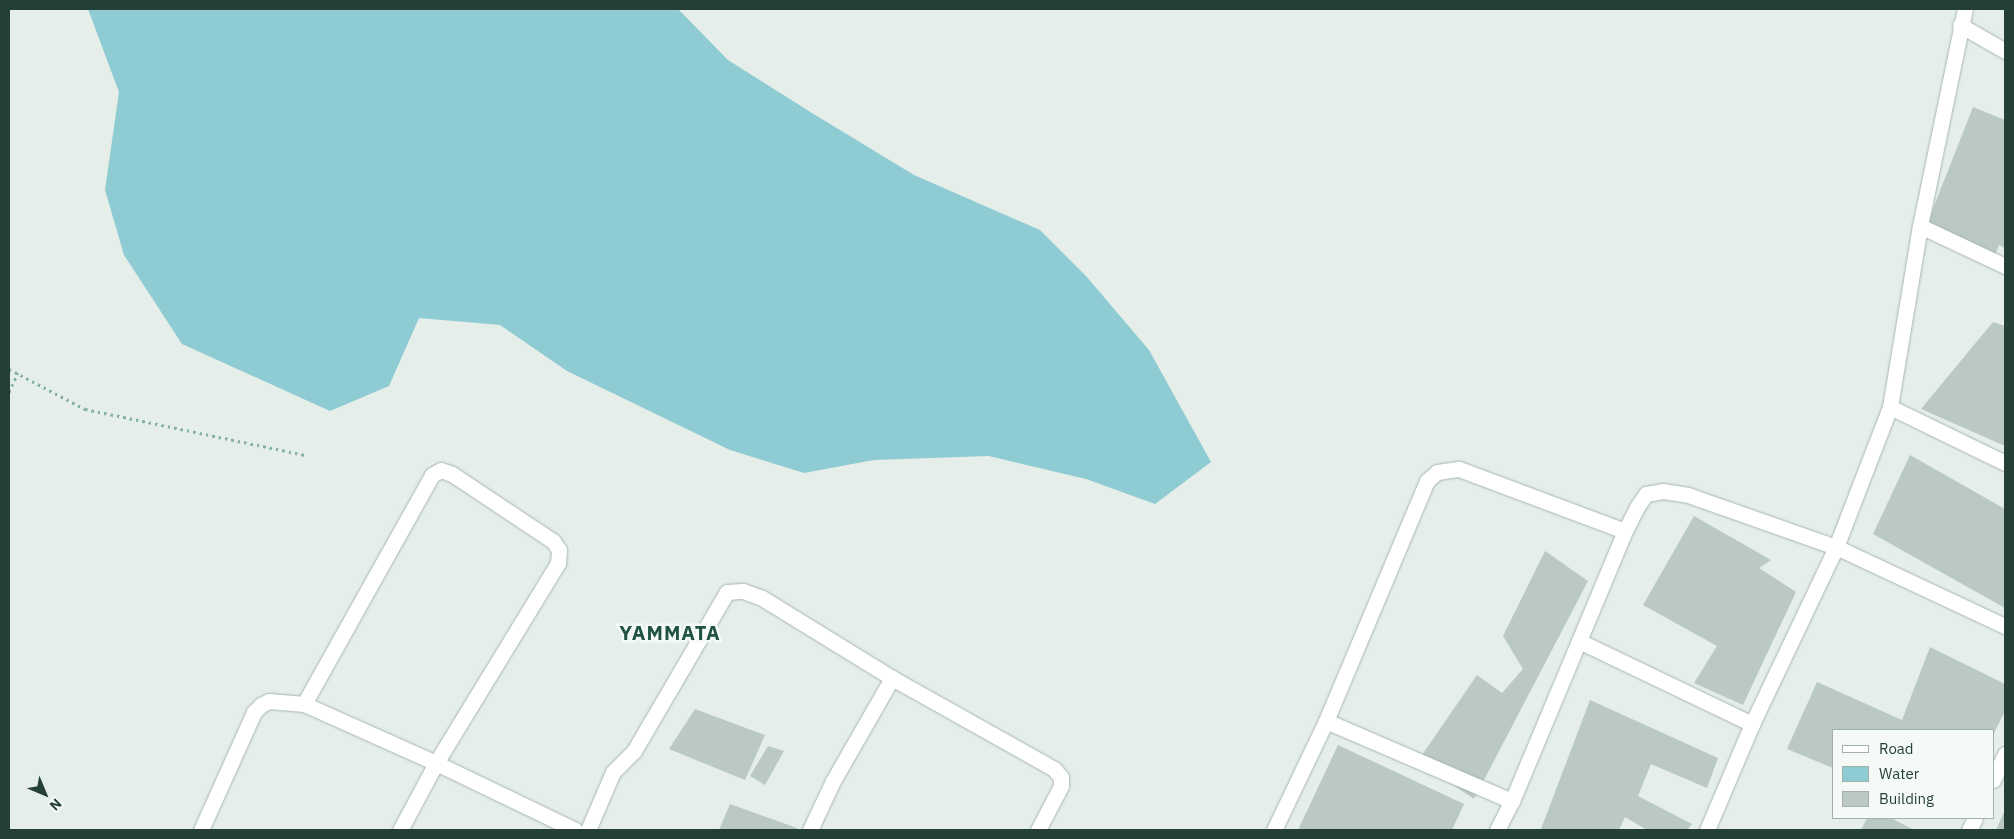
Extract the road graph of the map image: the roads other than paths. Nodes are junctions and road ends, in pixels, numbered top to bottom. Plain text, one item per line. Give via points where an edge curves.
1 (1965, 9) edge
2 (1960, 25) junction
3 (2005, 51) edge
4 (1920, 226) junction
5 (2005, 266) edge
6 (1890, 407) junction
7 (2005, 463) edge
8 (1625, 531) junction
9 (1836, 547) junction
10 (2005, 626) edge
11 (1579, 641) junction
12 (892, 678) junction
13 (304, 704) junction
14 (1326, 721) junction
15 (1752, 724) junction
16 (2005, 754) edge
17 (436, 763) junction
18 (1994, 778) edge
19 (1512, 802) junction
20 (200, 830) edge
21 (400, 830) edge
22 (575, 830) edge
23 (588, 830) edge
24 (810, 830) edge
25 (1038, 830) edge
26 (1274, 830) edge
27 (1497, 830) edge
28 (1707, 830) edge

1 - 2 street
2 - 3 street
2 - 4 street
4 - 5 street
4 - 6 street
6 - 7 street
6 - 9 street
8 - 9 street via 1646,494 1663,491 1688,496
8 - 11 street
8 - 14 street via 1459,469 1437,472 1427,481
9 - 10 street
9 - 15 street
11 - 15 street
11 - 19 street
12 - 23 street via 762,598 744,591 727,592 634,751 613,772
12 - 24 street via 833,781
12 - 25 street via 1054,769 1061,777 1061,786
13 - 17 street
13 - 17 street via 432,475 441,470 452,474 553,541 559,550 558,563
13 - 20 street via 270,701 254,712
14 - 19 street
14 - 26 street
15 - 28 street
16 - 18 street
17 - 21 street
17 - 22 street
19 - 27 street

